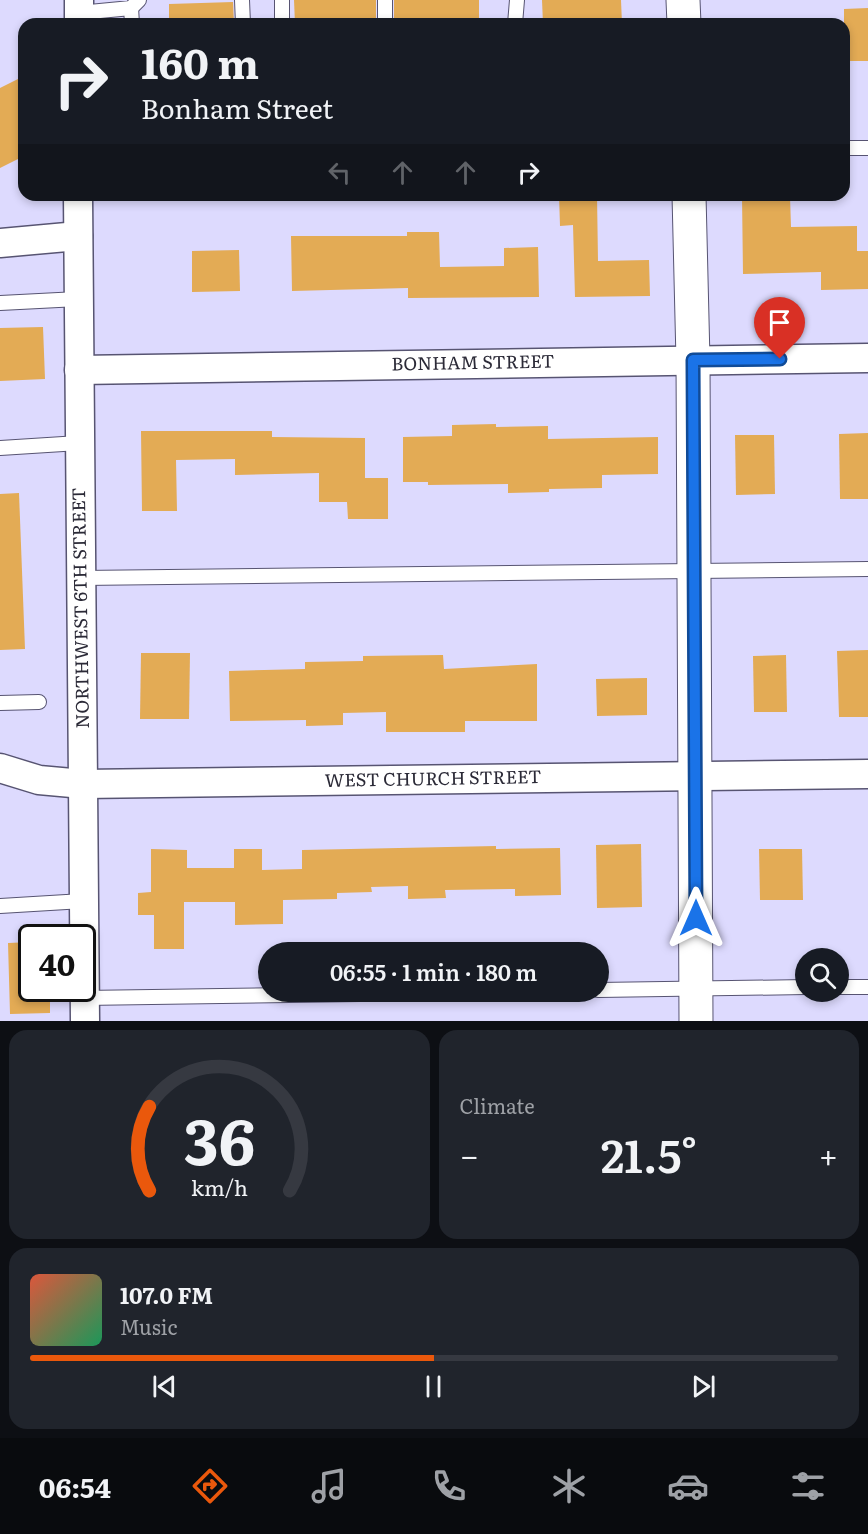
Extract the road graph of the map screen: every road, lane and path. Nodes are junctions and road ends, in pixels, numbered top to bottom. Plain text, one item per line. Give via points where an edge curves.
1 (242, 0) edge
2 (282, 0) edge
3 (385, 0) edge
4 (517, 0) edge
5 (683, 0) edge
6 (135, 4) edge
7 (79, 12) edge
8 (243, 18) edge
9 (282, 18) edge
10 (385, 18) edge
11 (516, 18) edge
12 (684, 18) edge
13 (850, 148) edge
14 (868, 148) edge
15 (78, 201) edge
16 (688, 201) edge
17 (78, 236) junction
18 (0, 243) edge
19 (78, 299) junction
20 (0, 303) edge
21 (868, 358) edge
22 (693, 360) junction
23 (79, 370) junction
24 (79, 443) junction
25 (0, 448) edge
26 (868, 568) edge
27 (694, 571) junction
28 (81, 578) junction
29 (39, 702) dead end
30 (0, 703) edge
31 (0, 768) edge
32 (868, 774) edge
33 (695, 776) junction
34 (83, 784) junction
35 (83, 901) junction
36 (0, 906) edge
37 (795, 987) edge
38 (849, 987) edge
39 (868, 987) edge
40 (696, 989) junction
41 (609, 990) edge
42 (258, 1002) edge
43 (84, 1009) edge
44 (696, 1021) edge

1 - 8 lane
2 - 9 lane
3 - 10 lane
4 - 11 lane
5 - 12 street
6 - 7 lane
13 - 14 lane
15 - 17 street, NORTHWEST 6TH STREET
16 - 22 street
17 - 18 street
17 - 19 street, NORTHWEST 6TH STREET
19 - 20 lane
19 - 23 street, NORTHWEST 6TH STREET
21 - 22 street, BONHAM STREET
22 - 23 street, BONHAM STREET
22 - 27 street
23 - 24 street, NORTHWEST 6TH STREET
24 - 25 lane
24 - 28 street, NORTHWEST 6TH STREET
26 - 27 lane
27 - 28 lane
27 - 33 street
28 - 34 street, NORTHWEST 6TH STREET
29 - 30 lane
31 - 34 street, WEST CHURCH STREET via 39,780
32 - 33 street, WEST CHURCH STREET
33 - 34 street, WEST CHURCH STREET
33 - 40 street
34 - 35 street, NORTHWEST 6TH STREET
35 - 36 lane
35 - 43 street, NORTHWEST 6TH STREET
37 - 40 lane
38 - 39 lane
40 - 41 lane
40 - 44 street
42 - 43 lane

